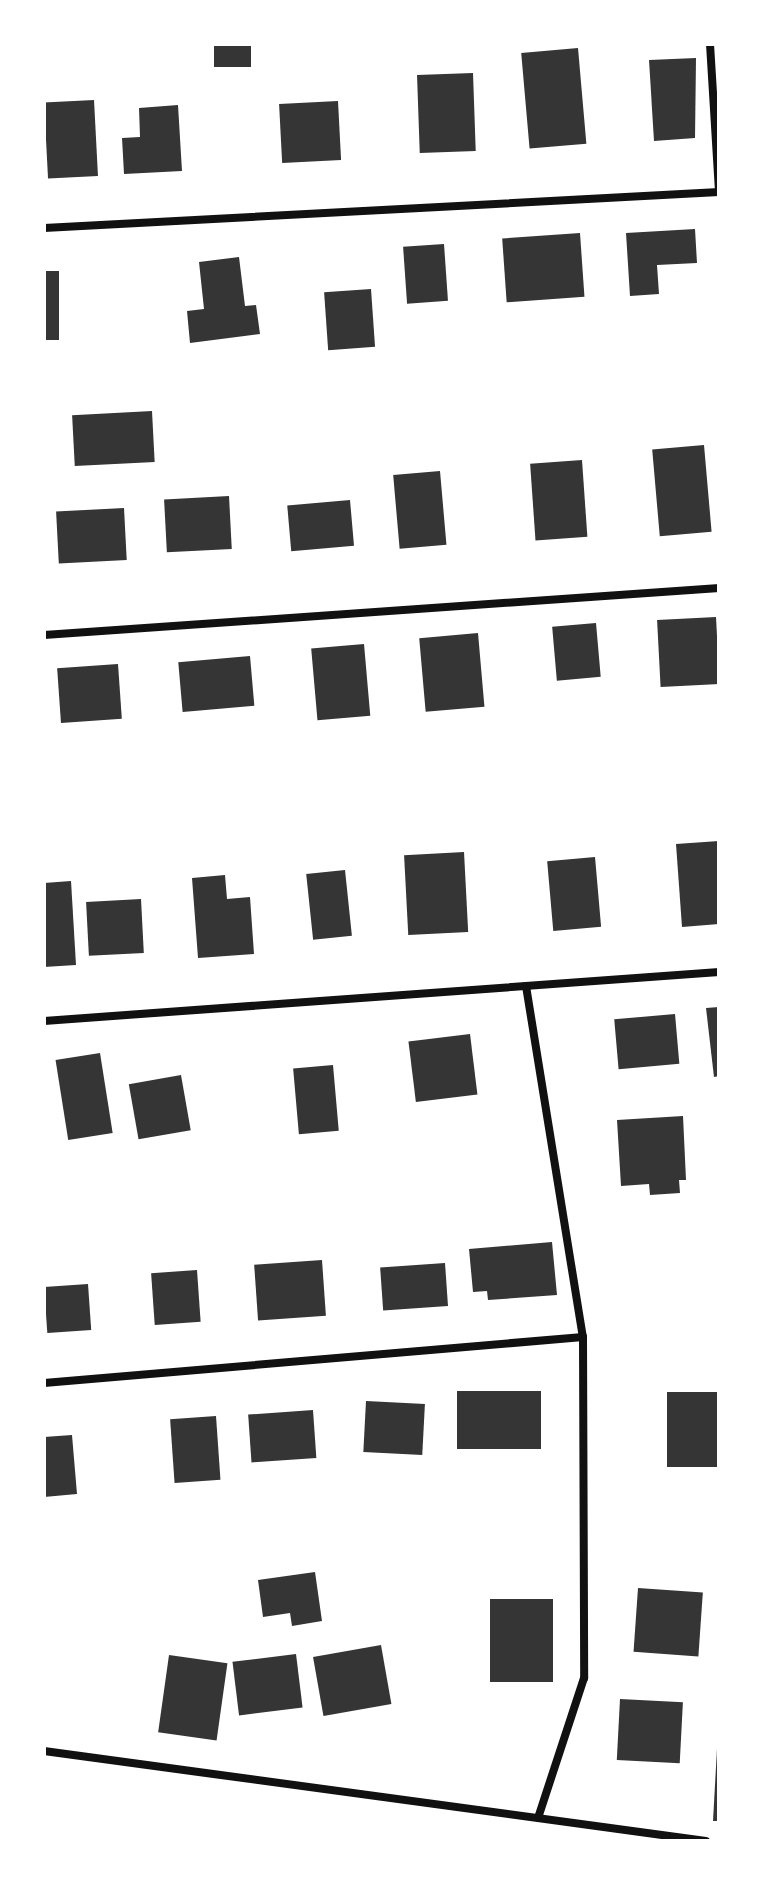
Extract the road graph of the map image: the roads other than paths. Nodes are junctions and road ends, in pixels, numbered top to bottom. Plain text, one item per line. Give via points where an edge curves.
1 (710, 44) edge
2 (719, 192) edge
3 (44, 228) edge
4 (719, 588) edge
5 (44, 635) edge
6 (719, 972) edge
7 (526, 986) junction
8 (44, 1021) edge
9 (583, 1337) junction
10 (44, 1383) edge
11 (44, 1751) edge
12 (538, 1818) junction
13 (706, 1841) edge

1 - 2 street
2 - 3 street
4 - 5 street
6 - 7 street
7 - 8 street
7 - 9 street
9 - 10 street
9 - 12 street via 584,1678
11 - 12 street
12 - 13 street

